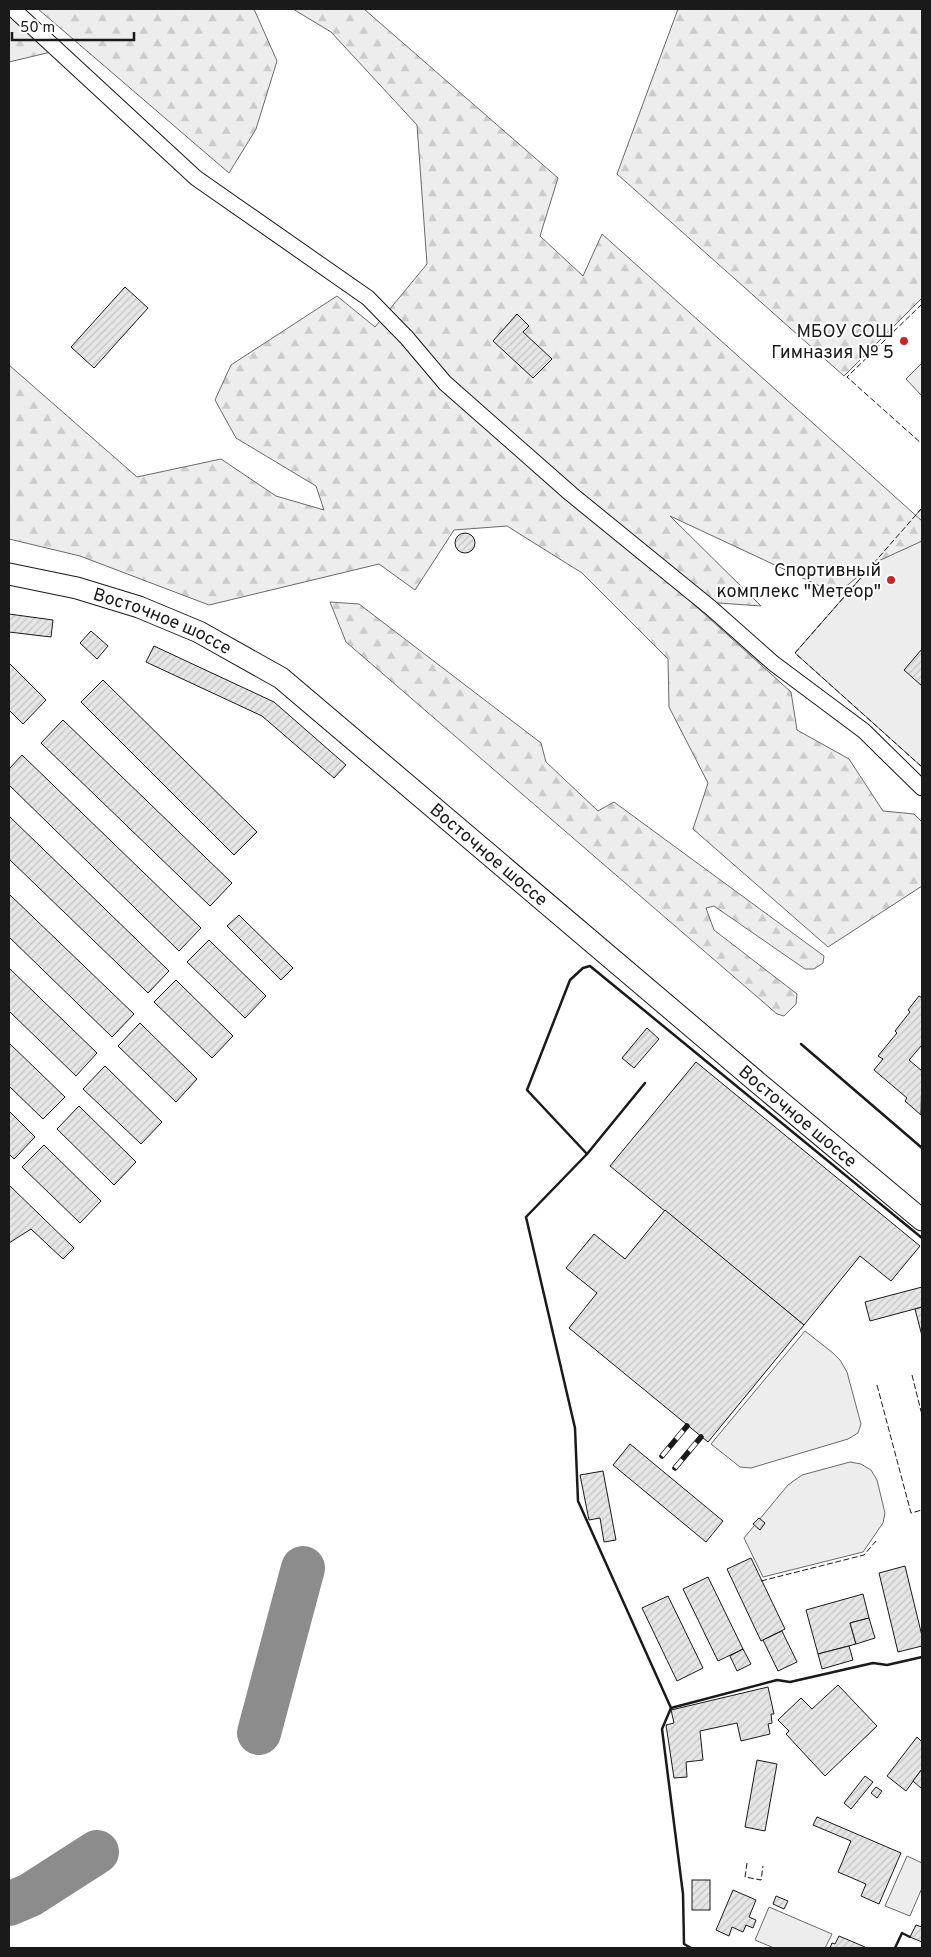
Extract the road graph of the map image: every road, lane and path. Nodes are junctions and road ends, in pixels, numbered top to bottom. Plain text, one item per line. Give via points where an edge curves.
1 (13, 9) edge
2 (9, 574) edge
3 (922, 788) edge
4 (922, 1220) edge

1 - 3 street via 196,178 368,298 446,383 571,494 773,663 864,732
2 - 4 main road, Восточное шоссе via 77,588 139,607 199,632 281,678

